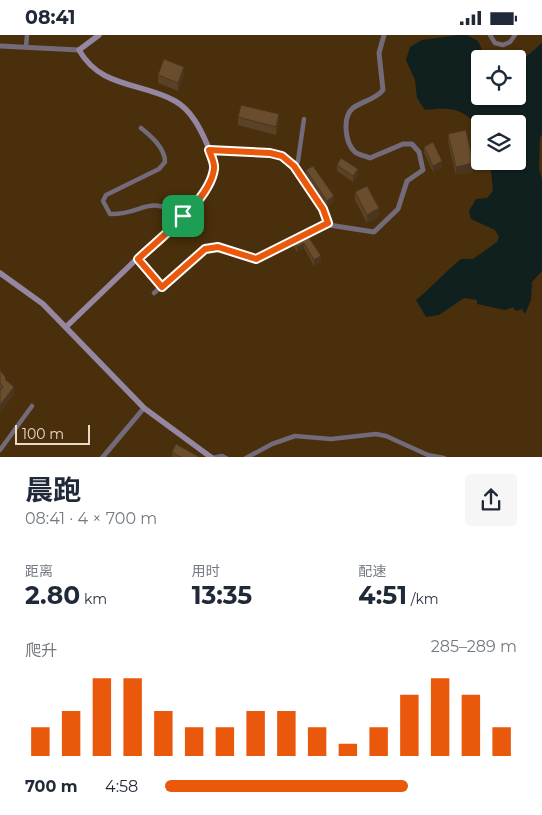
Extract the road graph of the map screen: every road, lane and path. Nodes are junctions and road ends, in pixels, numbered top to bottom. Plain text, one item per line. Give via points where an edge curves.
1 (27, 35) edge
2 (99, 35) edge
3 (384, 35) edge
4 (490, 35) edge
5 (514, 35) edge
6 (0, 46) edge
7 (26, 47) junction
8 (80, 50) junction
9 (304, 119) dead end
10 (141, 128) dead end
11 (209, 150) junction
12 (294, 166) junction
13 (183, 216) junction
14 (328, 223) junction
15 (138, 259) junction
16 (0, 273) edge
17 (162, 287) junction
18 (154, 293) dead end
19 (67, 327) junction
20 (32, 406) dead end
21 (144, 408) junction
22 (0, 451) edge
23 (102, 457) edge
24 (213, 457) edge
25 (226, 457) edge
26 (246, 457) edge
27 (444, 457) edge

1 - 7 street
2 - 8 main road
3 - 14 street via 379,53 383,90 352,108 347,117 349,142 354,151 370,158 404,143 412,144 419,152 423,170 407,181 398,209 374,232
4 - 5 street via 495,43 503,45
6 - 7 street
7 - 8 street
8 - 11 main road via 86,61 110,80 176,101 199,126
9 - 12 street via 298,161
10 - 13 street via 152,137 165,162 159,169 106,195 103,201 107,210 110,214 118,214 146,205 162,205
11 - 12 street via 270,153 282,156
11 - 13 main road via 215,167 211,181
12 - 14 street via 323,209
13 - 15 main road
14 - 17 street via 256,259 218,247 205,249
15 - 17 street
15 - 19 main road
16 - 19 main road via 43,304
17 - 18 street
19 - 21 main road
20 - 22 street
21 - 23 street
21 - 24 main road
24 - 25 street
26 - 27 street via 296,436 331,439 376,434 428,455

